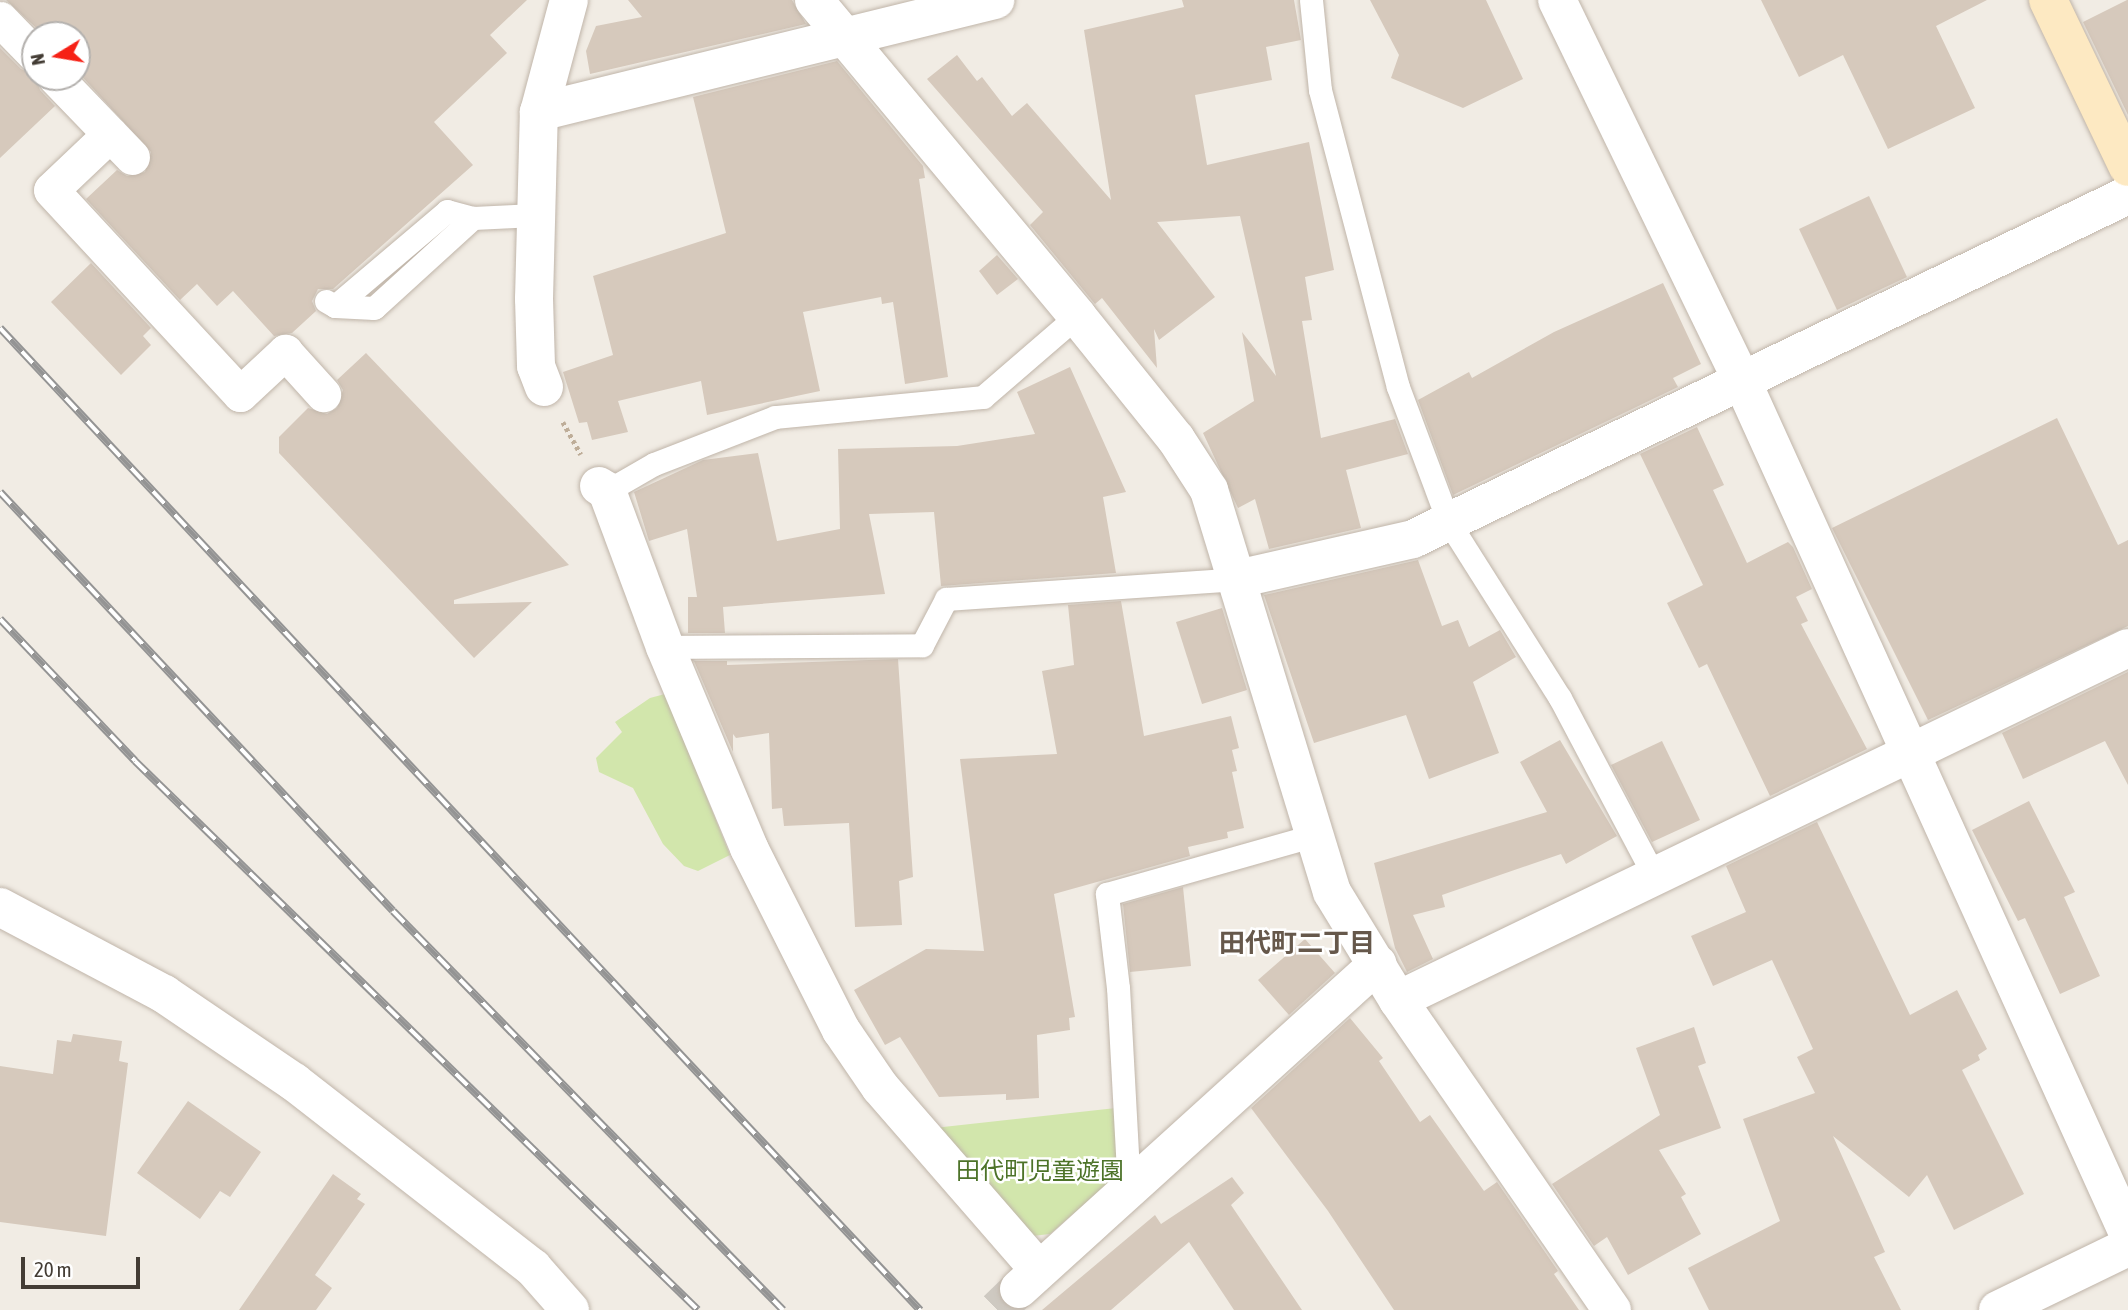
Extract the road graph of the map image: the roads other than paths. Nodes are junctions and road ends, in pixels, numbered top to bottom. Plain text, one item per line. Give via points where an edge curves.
1 (569, 0) edge
2 (814, 0) edge
3 (995, 0) edge
4 (1311, 0) edge
5 (1557, 0) edge
6 (2048, 0) edge
7 (0, 19) edge
8 (844, 37) junction
9 (21, 41) edge
10 (68, 91) edge
11 (539, 112) junction
12 (2128, 167) edge
13 (2128, 195) edge
14 (535, 215) junction
15 (331, 304) dead end
16 (1077, 316) junction
17 (1742, 381) junction
18 (544, 387) road end
19 (323, 394) dead end
20 (603, 489) joint
21 (1448, 521) junction
22 (1237, 579) junction
23 (665, 647) junction
24 (2128, 648) edge
25 (1910, 752) junction
26 (1315, 835) junction
27 (1653, 874) junction
28 (0, 907) edge
29 (1377, 964) junction
30 (1398, 1000) junction
31 (1129, 1190) junction
32 (2128, 1233) edge
33 (2128, 1247) edge
34 (570, 1310) edge
35 (1612, 1310) edge
36 (1998, 1310) edge

1 - 11 street
2 - 8 street
3 - 8 street
4 - 21 lane via 1323,103 1398,387
5 - 17 street
6 - 12 main road
7 - 9 street
8 - 11 street
8 - 16 street
10 - 19 street via 121,146 51,190 240,394 285,352
11 - 14 street
13 - 17 street
14 - 15 lane via 472,218 374,308
14 - 18 street via 537,366
16 - 20 lane via 983,397 775,417
16 - 22 street via 1176,439 1209,490
17 - 21 street
17 - 25 street
20 - 23 street
21 - 22 street via 1413,538
21 - 27 lane via 1560,698
22 - 23 lane via 946,599 922,645
22 - 26 street
23 - 31 street via 749,848 841,1030 1029,1280
24 - 25 street
25 - 27 street
25 - 32 street
26 - 29 street via 1332,892
26 - 31 lane via 1107,894 1118,988
27 - 30 street
28 - 34 street via 164,994 295,1082 533,1268
29 - 30 street
29 - 31 street
30 - 35 street
33 - 36 street

